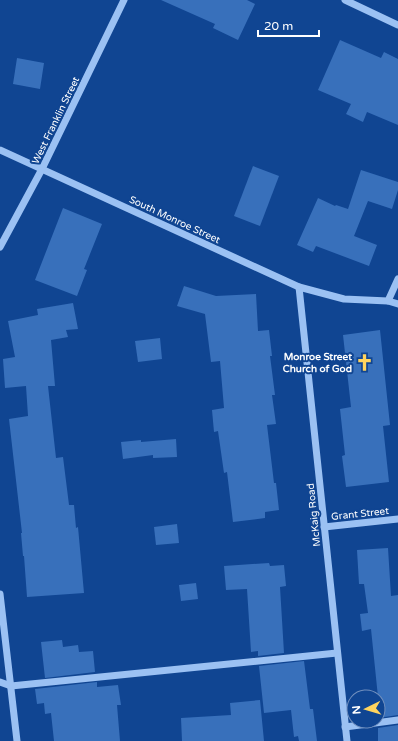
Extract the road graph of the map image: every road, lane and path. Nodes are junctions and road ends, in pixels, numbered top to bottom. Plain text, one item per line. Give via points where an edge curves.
1 (124, 0) edge
2 (345, 0) edge
3 (398, 25) edge
4 (0, 150) edge
5 (42, 169) junction
6 (0, 246) edge
7 (398, 279) edge
8 (299, 287) junction
9 (388, 301) junction
10 (398, 304) edge
11 (398, 519) edge
12 (324, 527) junction
13 (0, 594) edge
14 (337, 653) junction
15 (0, 682) edge
16 (11, 686) junction
17 (398, 720) edge
18 (345, 727) junction
19 (17, 741) edge
20 (347, 741) edge

1 - 5 street, West Franklin Street
2 - 3 street
4 - 5 street, South Monroe Street
5 - 6 street, West Franklin Street
5 - 8 street, South Monroe Street
7 - 9 street
8 - 9 street, South Monroe Street via 344,299
8 - 12 street, McKaig Road
9 - 10 street, South Monroe Street
11 - 12 street, Grant Street
12 - 14 street, McKaig Road
13 - 16 street
14 - 16 street
14 - 18 street, McKaig Road
15 - 16 street
16 - 19 street
17 - 18 street
18 - 20 street, McKaig Road

